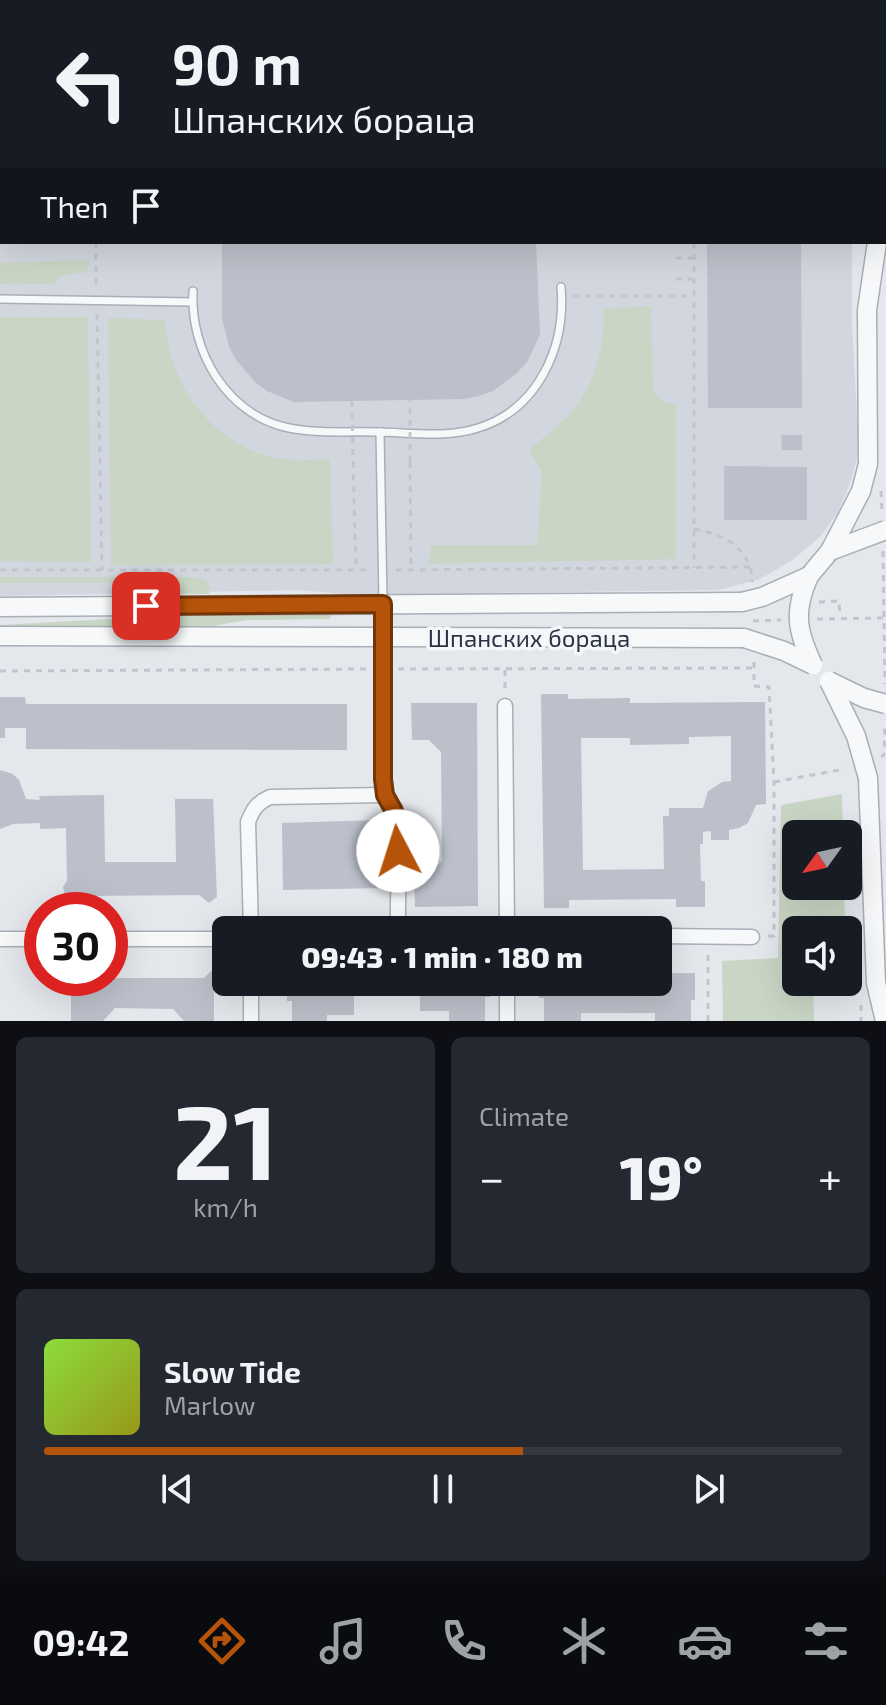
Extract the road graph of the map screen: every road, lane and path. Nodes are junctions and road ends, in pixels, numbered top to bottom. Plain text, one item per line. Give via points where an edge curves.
1 (96, 244) edge
2 (694, 244) edge
3 (877, 244) edge
4 (676, 258) dead end
5 (694, 258) junction
6 (676, 279) dead end
7 (694, 279) junction
8 (193, 291) dead end
9 (561, 292) joint
10 (693, 296) junction
11 (0, 299) edge
12 (96, 300) junction
13 (192, 302) junction
14 (410, 400) dead end
15 (352, 401) dead end
16 (380, 432) junction
17 (874, 471) junction
18 (694, 529) junction
19 (884, 532) edge
20 (830, 551) junction
21 (694, 568) junction
22 (356, 569) junction
23 (411, 569) junction
24 (0, 570) edge
25 (382, 570) junction
26 (102, 572) junction
27 (809, 576) junction
28 (819, 602) dead end
29 (383, 604) junction
30 (0, 607) edge
31 (840, 619) dead end
32 (0, 636) edge
33 (383, 637) junction
34 (813, 665) junction
35 (384, 669) junction
36 (505, 669) junction
37 (0, 671) edge
38 (829, 681) junction
39 (885, 703) edge
40 (505, 706) joint
41 (865, 768) junction
42 (774, 782) junction
43 (385, 795) junction
44 (251, 916) edge
45 (398, 916) edge
46 (507, 916) edge
47 (672, 936) edge
48 (708, 936) junction
49 (752, 937) joint
50 (0, 939) edge
51 (24, 939) edge
52 (128, 939) edge
53 (212, 939) edge
54 (251, 996) edge
55 (507, 996) edge
56 (861, 999) dead end
57 (251, 1021) edge
58 (507, 1021) edge
59 (708, 1021) edge
60 (861, 1021) edge
61 (885, 1021) edge

1 - 12 path
2 - 5 path
3 - 17 street via 867,310
4 - 5 path
5 - 7 path
6 - 7 path
7 - 10 path
8 - 13 lane
9 - 10 path
9 - 16 lane via 553,357 535,388 512,411 458,432
10 - 18 path
11 - 12 lane
12 - 13 lane
12 - 26 path
13 - 16 lane via 208,364 243,408 292,429
14 - 23 path, bridge
15 - 22 path, bridge
16 - 25 lane
17 - 19 path
17 - 20 street, bridge
18 - 21 path
18 - 21 path via 724,537 752,567
19 - 20 street, bridge
19 - 39 path
20 - 27 street
21 - 23 path
22 - 25 path
22 - 26 path
23 - 25 path
24 - 26 path
25 - 29 lane
27 - 29 street, Шпанских бораца, bridge via 742,602
27 - 34 street, bridge via 799,597 798,628
28 - 31 path via 839,601
29 - 30 street, Шпанских бораца
29 - 33 street
32 - 33 street, Шпанских бораца
33 - 34 street, Шпанских бораца, bridge via 744,638
33 - 35 street
34 - 38 street, bridge
35 - 36 path
35 - 37 path
35 - 43 street
36 - 40 path
36 - 42 path via 754,668 754,686 769,687
38 - 39 street, bridge
38 - 41 street, bridge
39 - 41 path via 884,755
40 - 46 street
41 - 42 path
41 - 61 street via 876,983
42 - 49 path via 774,936
43 - 44 street via 270,797 259,802 248,822
43 - 45 street via 398,833
47 - 48 street
48 - 49 street
48 - 59 path
50 - 51 street
52 - 53 street
54 - 57 street
55 - 58 street
56 - 60 path

